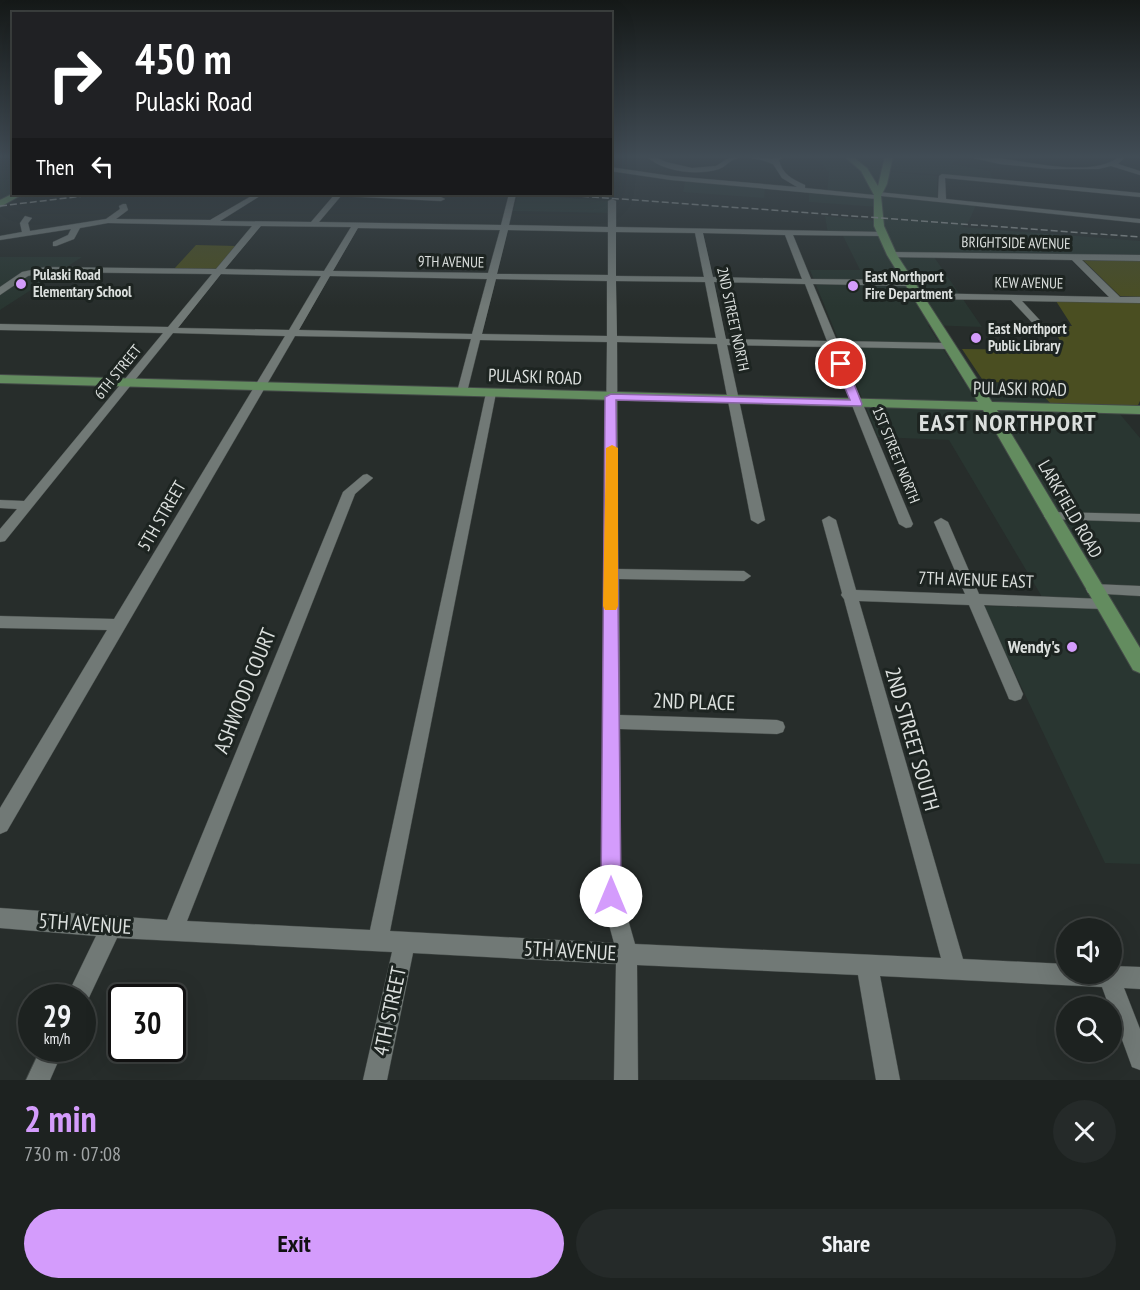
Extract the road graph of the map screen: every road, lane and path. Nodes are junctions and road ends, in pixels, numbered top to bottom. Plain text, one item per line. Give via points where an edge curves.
1 (123, 206) dead end
2 (239, 206) edge
3 (328, 206) edge
4 (510, 206) edge
5 (612, 206) edge
6 (877, 206) edge
7 (1002, 206) edge
8 (28, 218) dead end
9 (108, 221) junction
10 (1140, 221) edge
11 (212, 223) junction
12 (258, 224) junction
13 (77, 225) junction
14 (313, 225) junction
15 (356, 225) junction
16 (504, 228) junction
17 (612, 229) junction
18 (699, 231) junction
19 (26, 232) junction
20 (788, 232) junction
21 (881, 234) junction
22 (0, 238) edge
23 (56, 244) dead end
24 (892, 255) junction
25 (1074, 257) junction
26 (1140, 258) edge
27 (219, 271) junction
28 (328, 273) junction
29 (492, 276) junction
30 (611, 278) junction
31 (709, 280) junction
32 (808, 282) junction
33 (909, 284) junction
34 (0, 292) edge
35 (917, 296) junction
36 (1014, 298) junction
37 (1117, 299) junction
38 (1140, 300) edge
39 (0, 327) edge
40 (1043, 329) dead end
41 (171, 331) junction
42 (292, 333) junction
43 (477, 337) junction
44 (611, 339) junction
45 (722, 341) junction
46 (832, 344) junction
47 (948, 346) junction
48 (0, 379) edge
49 (128, 382) junction
50 (260, 387) junction
51 (462, 393) junction
52 (490, 393) junction
53 (611, 397) junction
54 (734, 400) junction
55 (857, 404) junction
56 (988, 406) junction
57 (1140, 410) edge
58 (367, 478) dead end
59 (0, 504) edge
60 (28, 505) junction
61 (1051, 516) junction
62 (1140, 518) edge
63 (758, 520) dead end
64 (829, 520) dead end
65 (941, 522) dead end
66 (906, 524) dead end
67 (0, 538) edge
68 (610, 574) junction
69 (744, 576) dead end
70 (1093, 589) junction
71 (1140, 591) edge
72 (848, 595) junction
73 (974, 600) junction
74 (1103, 604) junction
75 (0, 622) edge
76 (119, 625) junction
77 (1140, 665) edge
78 (1015, 694) dead end
79 (611, 722) junction
80 (777, 727) dead end
81 (0, 825) edge
82 (0, 918) edge
83 (111, 927) junction
84 (173, 929) junction
85 (378, 941) junction
86 (405, 941) junction
87 (627, 954) junction
88 (867, 966) junction
89 (955, 969) junction
90 (1056, 974) edge
91 (1122, 977) edge
92 (1140, 978) edge
93 (84, 984) edge
94 (1112, 984) edge
95 (1140, 1059) edge
96 (46, 1062) edge
97 (38, 1080) edge
98 (375, 1080) edge
99 (626, 1080) edge
100 (888, 1080) edge

1 - 9 street via 124,210
2 - 11 street
3 - 14 street
4 - 16 street
5 - 17 street
6 - 21 main road, LARKFIELD ROAD
7 - 10 street
8 - 19 street via 24,223
9 - 11 street
9 - 13 street
11 - 12 street
12 - 14 street
12 - 27 street, 6TH STREET
13 - 19 street
13 - 23 street via 71,237
14 - 15 street
15 - 16 street
15 - 28 street, 5TH STREET
16 - 17 street
16 - 29 street
17 - 18 street
17 - 30 street
18 - 20 street
18 - 31 street, 2ND STREET NORTH
19 - 22 street
20 - 21 street
20 - 32 street, 1ST STREET NORTH
21 - 24 main road, LARKFIELD ROAD
24 - 25 street, BRIGHTSIDE AVENUE
24 - 33 main road, LARKFIELD ROAD
25 - 26 street, BRIGHTSIDE AVENUE
25 - 37 street
27 - 28 street, 9TH AVENUE
27 - 34 street, 9TH AVENUE via 39,269 20,274
27 - 41 street, 6TH STREET
28 - 29 street, 9TH AVENUE
28 - 42 street, 5TH STREET
29 - 30 street, 9TH AVENUE
29 - 43 street
30 - 31 street, 9TH AVENUE
30 - 44 street
31 - 32 street, 9TH AVENUE
31 - 45 street, 2ND STREET NORTH
32 - 33 street, 9TH AVENUE
32 - 46 street, 1ST STREET NORTH
33 - 35 main road, LARKFIELD ROAD
35 - 36 street, KEW AVENUE
35 - 47 main road, LARKFIELD ROAD
36 - 37 street, KEW AVENUE
36 - 40 street
37 - 38 street, KEW AVENUE
39 - 41 street
41 - 42 street
41 - 49 street, 6TH STREET
42 - 43 street
42 - 50 street, 5TH STREET
43 - 44 street
43 - 51 street
44 - 45 street
44 - 53 street
45 - 46 street
45 - 54 street, 2ND STREET NORTH
46 - 47 street
46 - 55 street, 1ST STREET NORTH
47 - 56 main road, LARKFIELD ROAD
48 - 49 main road, PULASKI ROAD
49 - 50 main road, PULASKI ROAD
49 - 60 street, 6TH STREET
50 - 51 main road, PULASKI ROAD
50 - 76 street, 5TH STREET
51 - 52 main road, PULASKI ROAD
52 - 53 main road, PULASKI ROAD
52 - 85 street
53 - 54 main road, PULASKI ROAD
53 - 68 street
54 - 55 main road, PULASKI ROAD
54 - 63 street, 2ND STREET NORTH
55 - 56 main road, PULASKI ROAD
55 - 66 street, 1ST STREET NORTH
56 - 57 main road, PULASKI ROAD
56 - 61 main road, LARKFIELD ROAD
58 - 84 street, ASHWOOD COURT via 349,492
59 - 60 street
60 - 67 street, 6TH STREET
61 - 62 street
61 - 70 main road, LARKFIELD ROAD
64 - 72 street, 2ND STREET SOUTH
65 - 73 street
68 - 69 street
68 - 79 street
70 - 71 street
70 - 74 main road, LARKFIELD ROAD
72 - 73 street, 7TH AVENUE EAST
72 - 89 street, 2ND STREET SOUTH
73 - 74 street, 7TH AVENUE EAST
73 - 78 street
74 - 77 main road, LARKFIELD ROAD
75 - 76 street
76 - 81 street, 5TH STREET
79 - 80 street, 2ND PLACE
79 - 87 street via 611,896
82 - 83 street, 5TH AVENUE
83 - 84 street, 5TH AVENUE
83 - 93 street
84 - 85 street, 5TH AVENUE
85 - 86 street, 5TH AVENUE
86 - 87 street, 5TH AVENUE
86 - 98 street, 4TH STREET
87 - 88 street, 5TH AVENUE
87 - 99 street
88 - 89 street, 5TH AVENUE
88 - 100 street
89 - 90 street, 5TH AVENUE
91 - 92 street, 5TH AVENUE
94 - 95 street
96 - 97 street

